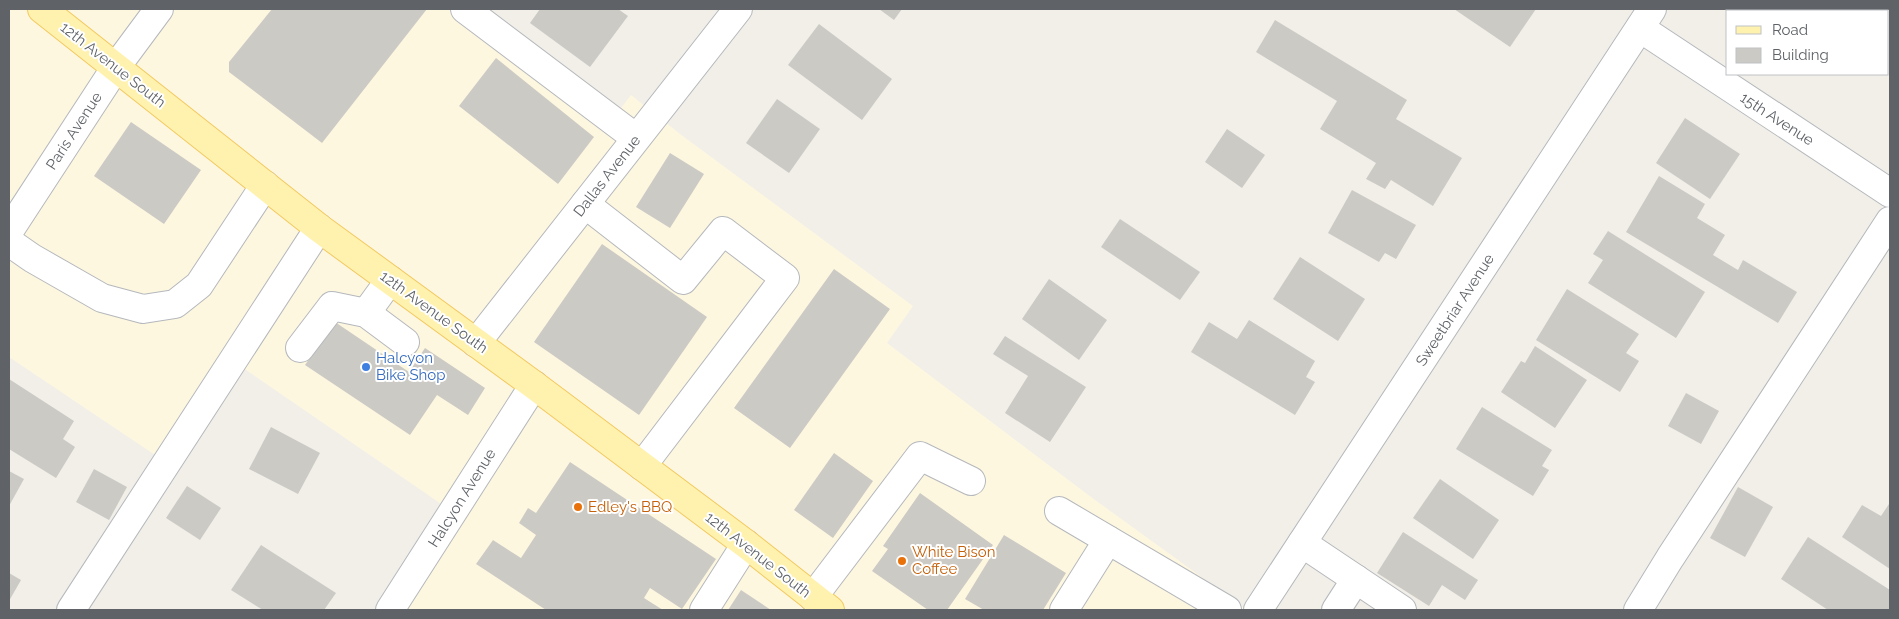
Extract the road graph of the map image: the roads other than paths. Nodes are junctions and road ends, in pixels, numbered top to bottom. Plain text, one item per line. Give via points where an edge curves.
1 (42, 9) edge
2 (158, 9) edge
3 (465, 9) edge
4 (738, 9) edge
5 (1646, 18) edge
6 (116, 67) junction
7 (636, 138) junction
8 (265, 185) junction
9 (1890, 193) edge
10 (585, 204) junction
11 (1890, 222) edge
12 (319, 228) junction
13 (9, 231) edge
14 (9, 242) edge
15 (390, 280) junction
16 (366, 313) junction
17 (405, 342) dead end
18 (476, 343) junction
19 (300, 348) dead end
20 (534, 385) junction
21 (642, 466) junction
22 (971, 481) dead end
23 (1058, 512) dead end
24 (1108, 540) junction
25 (746, 544) junction
26 (1302, 544) junction
27 (1356, 579) junction
28 (822, 604) edge
29 (71, 610) edge
30 (390, 610) edge
31 (704, 610) edge
32 (1064, 610) edge
33 (1227, 610) edge
34 (1258, 610) edge
35 (1336, 610) edge
36 (1402, 610) edge
37 (1638, 610) edge

1 - 6 main road, 12th Avenue South
2 - 6 street, Paris Avenue
3 - 7 street
4 - 7 street, Dallas Avenue
5 - 9 street, 15th Avenue
5 - 26 street, Sweetbriar Avenue
6 - 8 main road, 12th Avenue South
6 - 13 street, Paris Avenue
7 - 10 street, Dallas Avenue
8 - 12 main road, 12th Avenue South
8 - 14 street via 199,285 175,304 143,310 102,298
10 - 18 street, Dallas Avenue
10 - 21 street via 684,280 723,231 785,278
11 - 37 street
12 - 15 main road, 12th Avenue South
12 - 29 street
15 - 16 street
15 - 18 main road, 12th Avenue South
16 - 17 street
16 - 19 street via 332,306
18 - 20 main road, 12th Avenue South
20 - 21 main road, 12th Avenue South
20 - 30 street, Halcyon Avenue
21 - 25 main road, 12th Avenue South
22 - 28 street via 920,456
23 - 24 street
24 - 32 street
24 - 33 street
25 - 28 main road, 12th Avenue South
25 - 31 street
26 - 27 street
26 - 34 street, Sweetbriar Avenue
27 - 35 street
27 - 36 street

